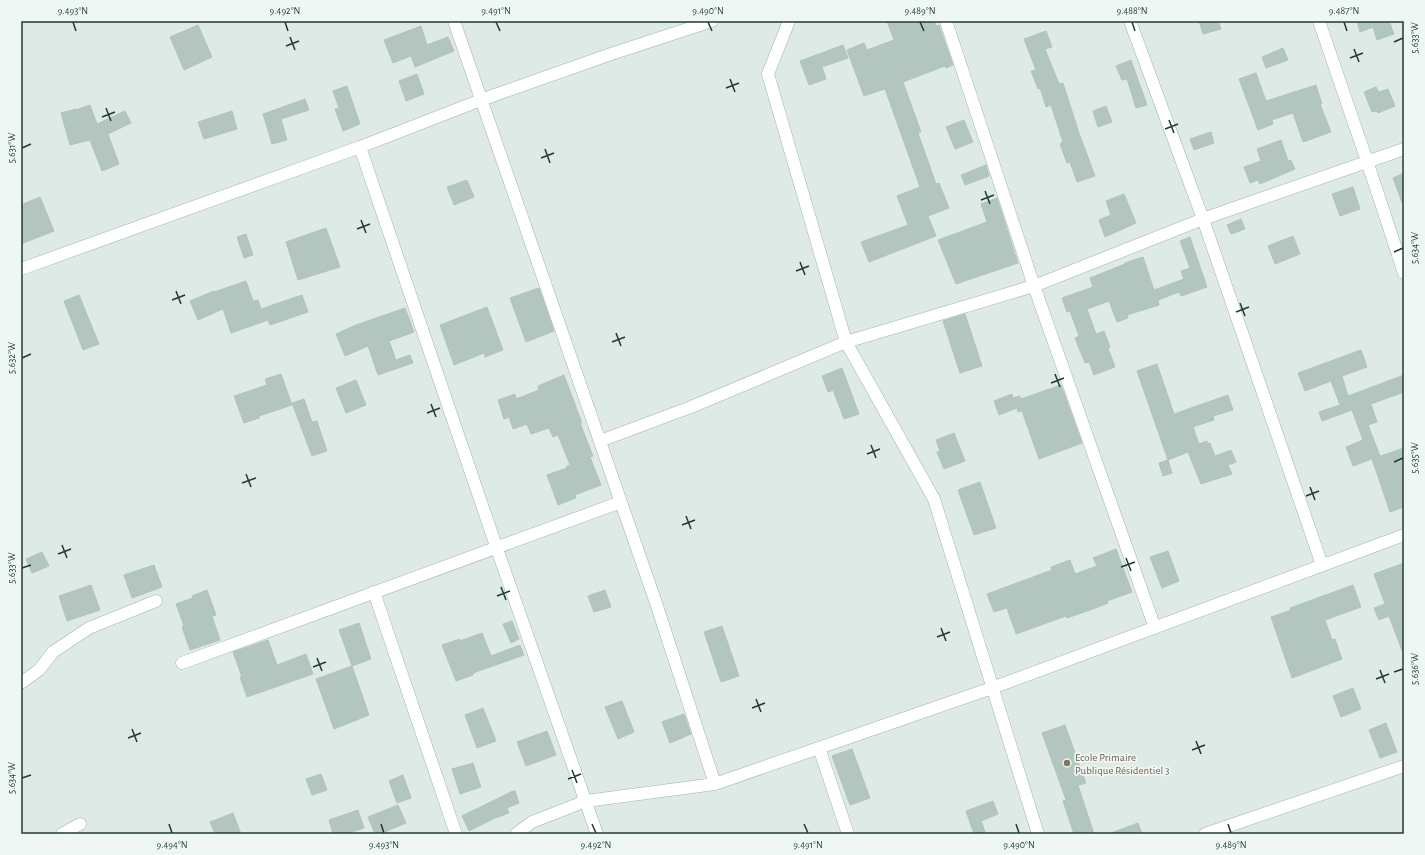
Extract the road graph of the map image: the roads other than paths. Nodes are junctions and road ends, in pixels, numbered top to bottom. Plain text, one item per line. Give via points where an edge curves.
1 (454, 21) edge
2 (712, 21) edge
3 (789, 21) edge
4 (946, 21) edge
5 (1130, 21) edge
6 (1318, 21) edge
7 (481, 100) junction
8 (360, 147) junction
9 (1404, 149) edge
10 (1367, 161) junction
11 (1203, 219) junction
12 (21, 269) edge
13 (1404, 273) edge
14 (1034, 286) junction
15 (846, 342) junction
16 (600, 441) junction
17 (621, 502) junction
18 (1404, 535) edge
19 (497, 549) junction
20 (1322, 565) junction
21 (374, 592) junction
22 (156, 601) dead end
23 (1155, 628) junction
24 (182, 663) dead end
25 (21, 683) edge
26 (992, 688) junction
27 (819, 748) junction
28 (1404, 766) edge
29 (716, 784) junction
30 (586, 802) junction
31 (80, 824) dead end
32 (62, 834) edge
33 (456, 834) edge
34 (516, 834) edge
35 (597, 834) edge
36 (848, 834) edge
37 (1038, 834) edge
38 (1205, 834) edge

1 - 7 street
2 - 7 street
3 - 15 street via 768,74
4 - 14 street
5 - 11 street
6 - 10 street
7 - 8 street
7 - 16 street
8 - 12 street
8 - 19 street
9 - 10 street
10 - 11 street
10 - 13 street
11 - 14 street
11 - 20 street
14 - 15 street
14 - 23 street
15 - 16 street via 691,407
15 - 26 street via 934,499
16 - 17 street
17 - 19 street
17 - 29 street
18 - 20 street
19 - 21 street
19 - 30 street
20 - 23 street
21 - 24 street
21 - 33 street
22 - 25 street via 89,628 53,652 39,670
23 - 26 street
26 - 27 street
26 - 37 street
27 - 29 street
27 - 36 street
28 - 38 street
29 - 30 street
30 - 34 street via 532,822
30 - 35 street
31 - 32 street

